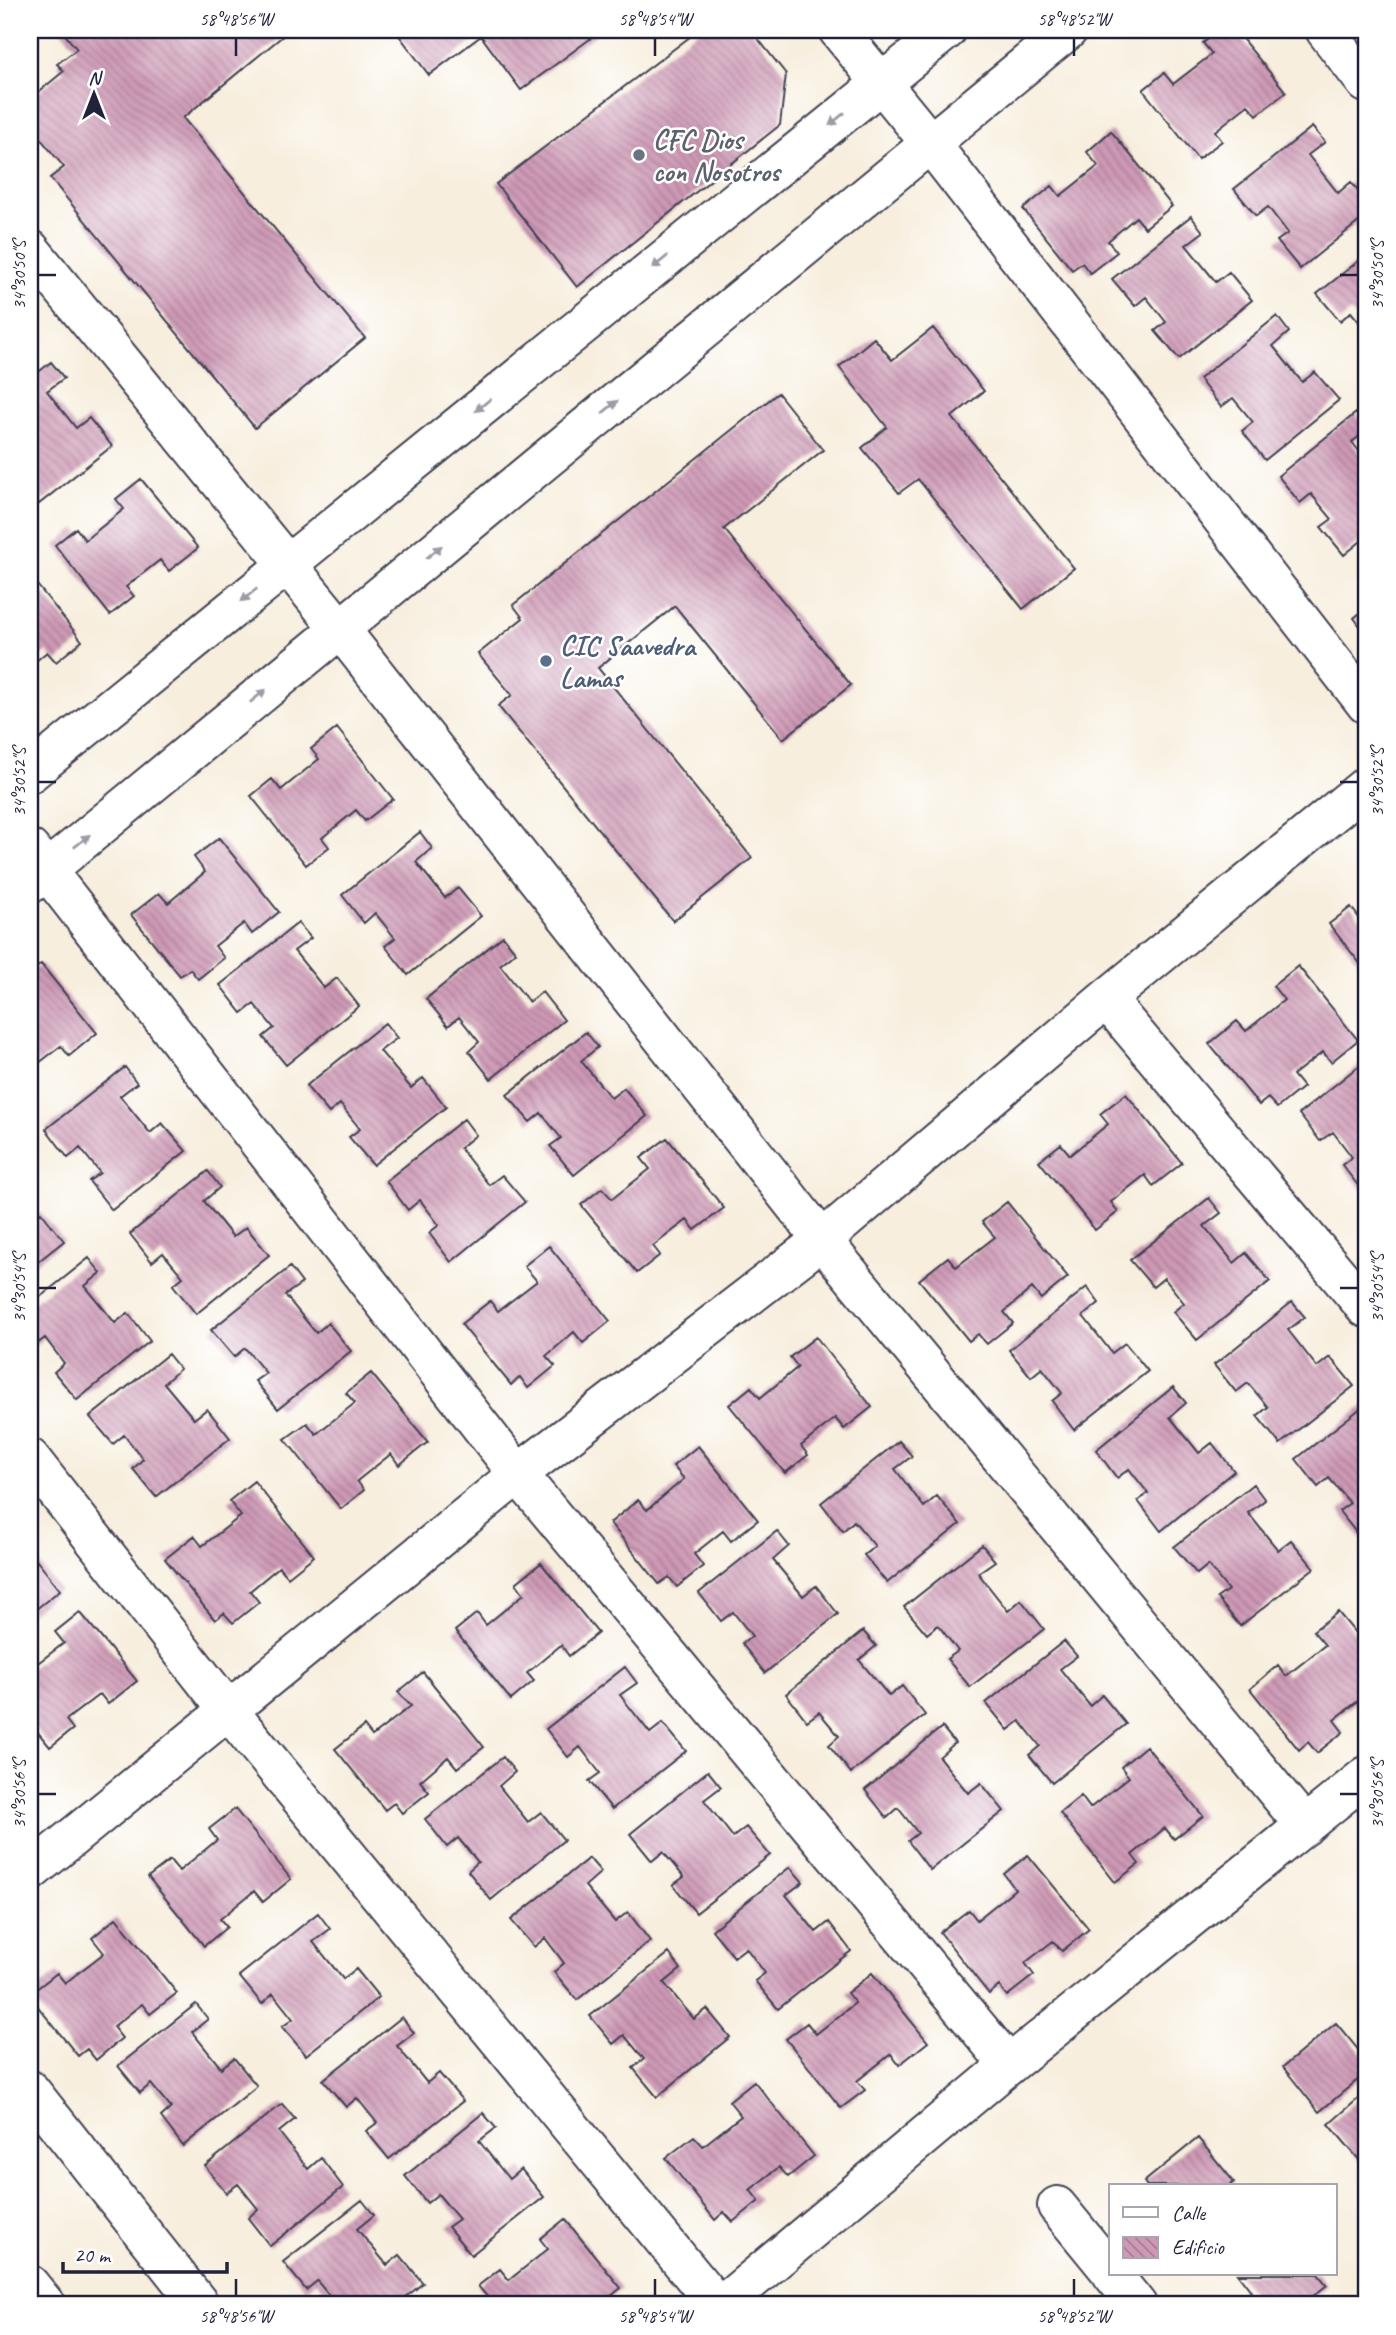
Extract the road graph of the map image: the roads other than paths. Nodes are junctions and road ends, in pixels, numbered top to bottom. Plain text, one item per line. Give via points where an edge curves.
1 (838, 30) edge
2 (947, 30) edge
3 (1068, 30) edge
4 (1325, 30) edge
5 (881, 83) junction
6 (1366, 83) edge
7 (930, 143) junction
8 (30, 248) edge
9 (287, 564) junction
10 (340, 629) junction
11 (1366, 704) edge
12 (30, 772) edge
13 (1366, 786) edge
14 (35, 868) edge
15 (1106, 999) junction
16 (822, 1240) junction
17 (1366, 1308) edge
18 (30, 1458) edge
19 (519, 1474) junction
20 (227, 1709) junction
21 (1366, 1776) edge
22 (1305, 1826) junction
23 (30, 1872) edge
24 (1009, 2065) junction
25 (30, 2090) edge
26 (1057, 2206) dead end
27 (1109, 2271) edge
28 (1114, 2276) edge
29 (30, 2285) edge
30 (46, 2305) edge
31 (200, 2305) edge
32 (717, 2305) edge
33 (722, 2305) edge
34 (1138, 2305) edge

1 - 5 street
2 - 5 street
3 - 7 street
4 - 6 street
5 - 7 street
5 -> 9 street
10 -> 7 street
7 - 11 street
8 - 9 street
9 - 10 street
9 -> 12 street
14 -> 10 street
10 - 16 street
13 - 15 street
14 - 19 street
15 - 16 street
15 - 17 street
16 - 19 street
16 - 22 street
18 - 20 street
19 - 20 street
19 - 24 street
20 - 23 street
20 - 32 street
21 - 22 street
22 - 24 street
24 - 33 street
25 - 31 street
26 - 27 street
28 - 34 street
29 - 30 street

